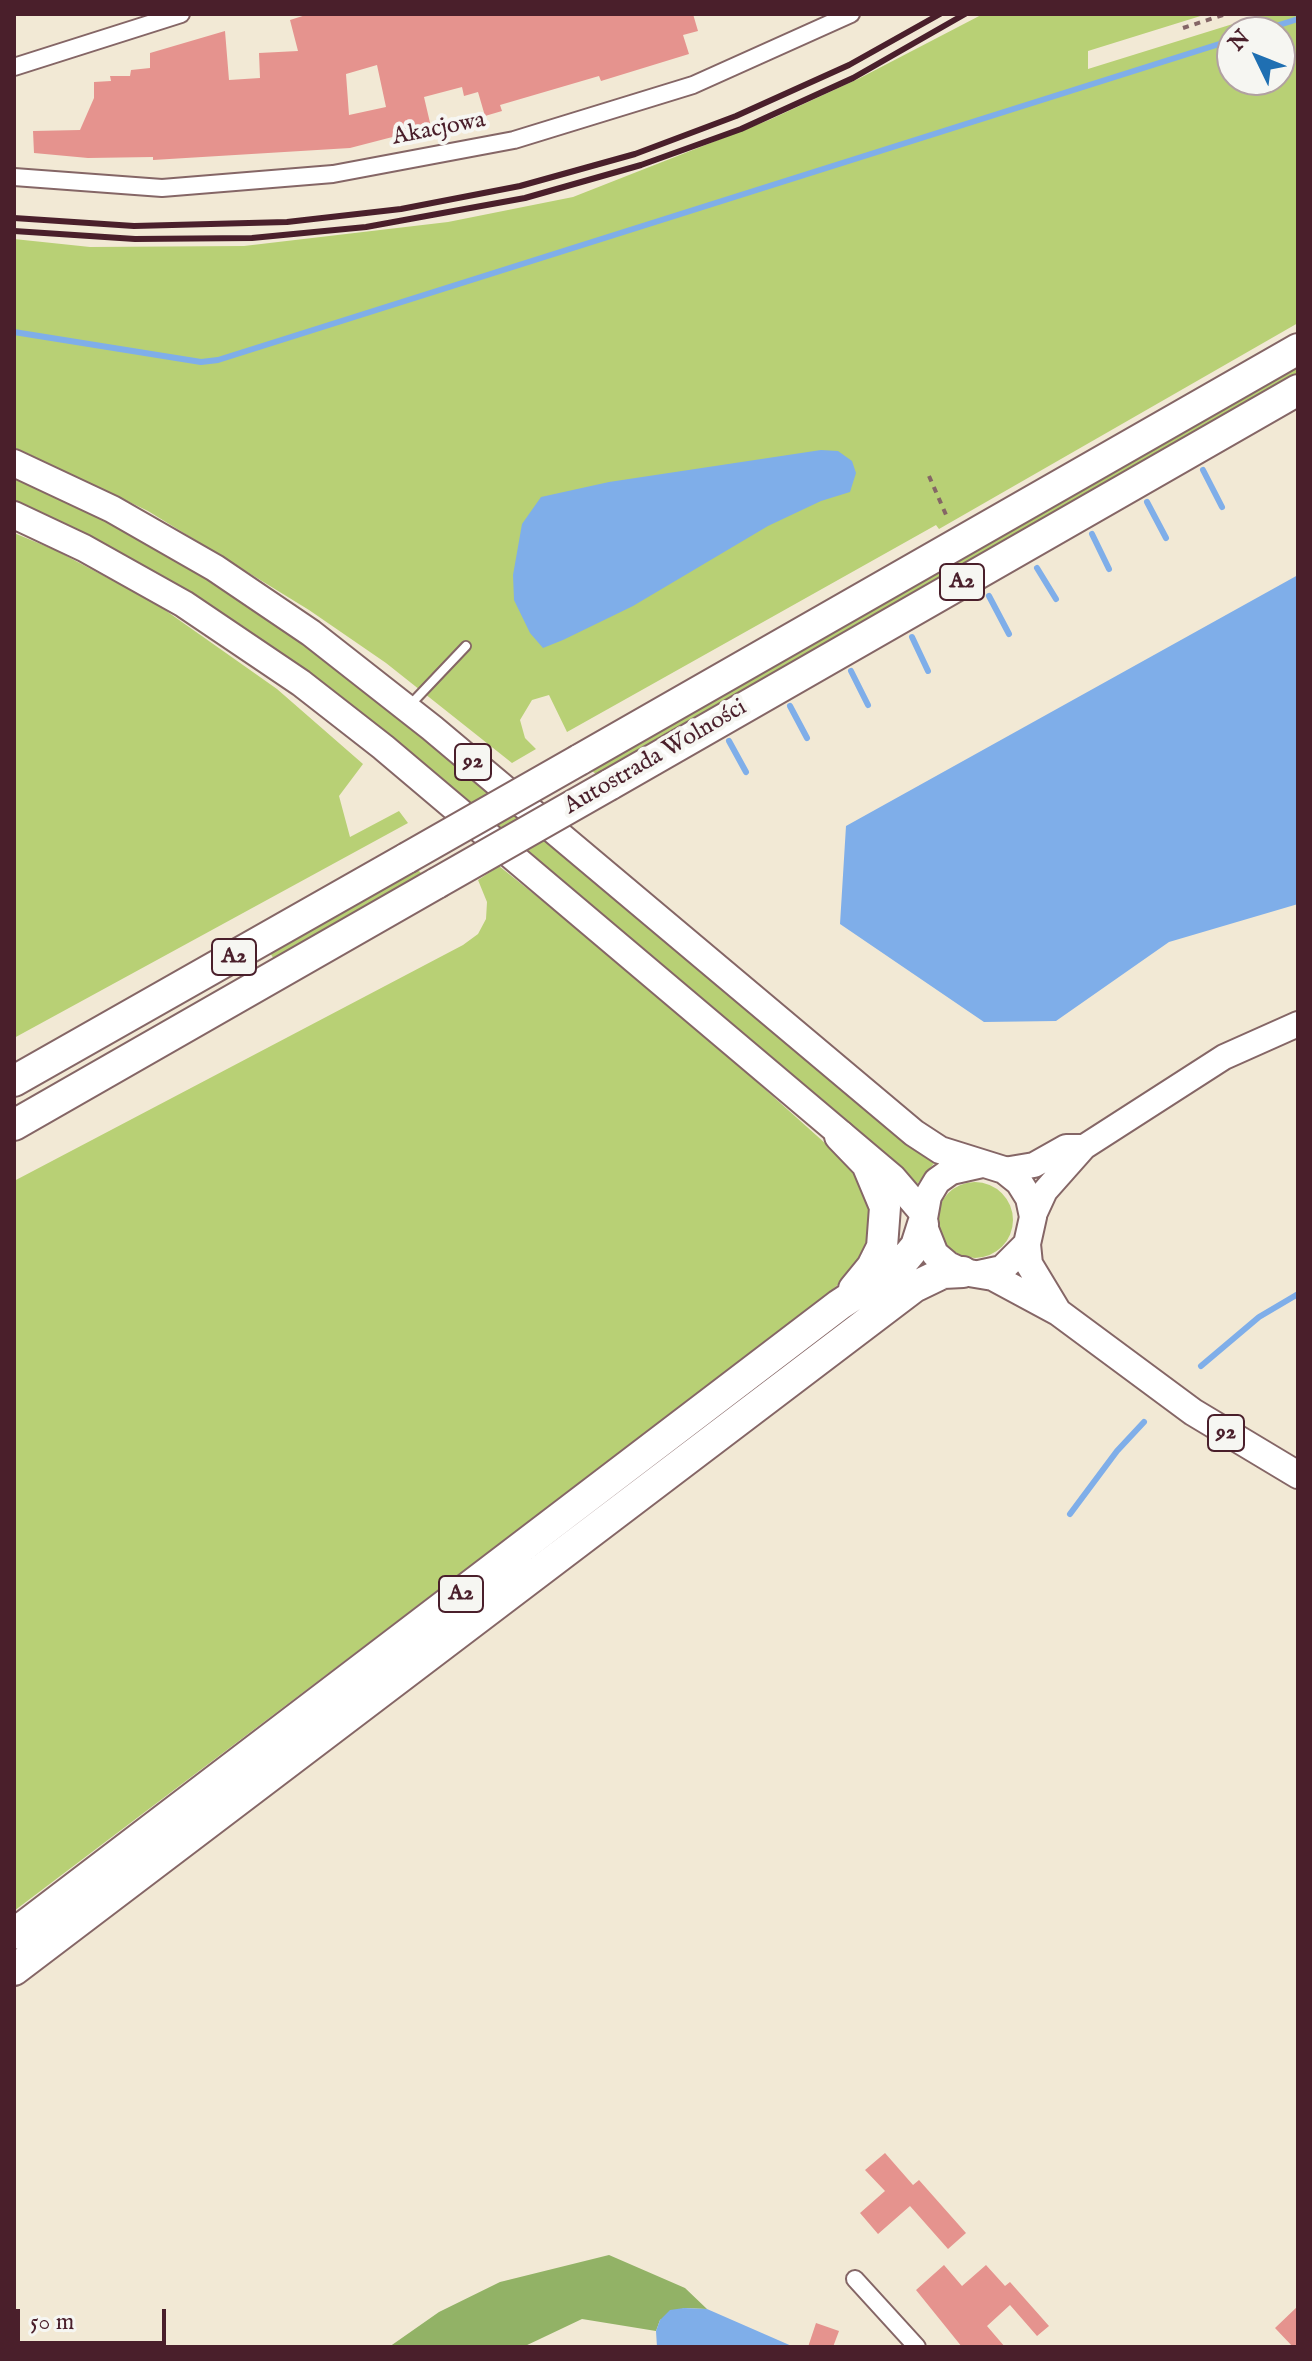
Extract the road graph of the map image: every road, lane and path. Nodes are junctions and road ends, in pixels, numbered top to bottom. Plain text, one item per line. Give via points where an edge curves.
1 (181, 14) edge
2 (851, 14) edge
3 (1226, 14) edge
4 (1183, 28) dead end
5 (14, 67) edge
6 (14, 177) edge
7 (1298, 349) edge
8 (1298, 390) edge
9 (14, 463) edge
10 (929, 476) dead end
11 (14, 515) edge
12 (947, 517) dead end
13 (466, 646) dead end
14 (407, 708) junction
15 (1298, 1024) edge
16 (83, 1042) junction
17 (14, 1063) edge
18 (14, 1081) edge
19 (14, 1125) edge
20 (840, 1136) junction
21 (1084, 1147) junction
22 (994, 1167) junction
23 (1033, 1217) junction
24 (923, 1218) junction
25 (1027, 1244) junction
26 (971, 1273) junction
27 (839, 1305) junction
28 (1058, 1312) junction
29 (1298, 1475) edge
30 (14, 1934) edge
31 (14, 1970) edge
32 (855, 2279) dead end
33 (917, 2347) edge

1 - 5 street
2 - 6 street, Akacjowa via 693,85 514,140 333,174 162,188
3 - 4 path
7 - 16 highway, Autostrada Wolności / A2, bridge
8 - 19 highway, Autostrada Wolności / A2, bridge
9 - 14 main road, 92 via 112,509 215,568 311,633
10 - 12 path
11 - 20 main road, 92 via 184,604 301,683
13 - 14 lane
14 - 22 main road, 92 via 914,1133 940,1150
15 - 21 street via 1224,1057
16 - 17 highway, A2
16 - 18 highway, Autostrada Wolności / A2
20 - 24 main road, 92 via 901,1185
20 - 27 highway, A2 via 876,1181 886,1224 877,1260
21 - 22 street via 1066,1147 1034,1165
21 - 23 street via 1045,1191
22 - 23 main road via 1019,1182
22 - 24 main road via 968,1164 937,1181
23 - 25 main road
24 - 26 main road, 92 via 935,1254
24 - 27 highway, A2 via 916,1246 901,1264
25 - 26 main road via 1002,1269
25 - 28 main road, 92 via 1029,1264
26 - 28 main road, 92 via 1002,1281
26 - 31 highway, A2 via 943,1273 914,1287
27 - 30 highway, A2
28 - 29 main road, 92 via 1193,1412
32 - 33 street

